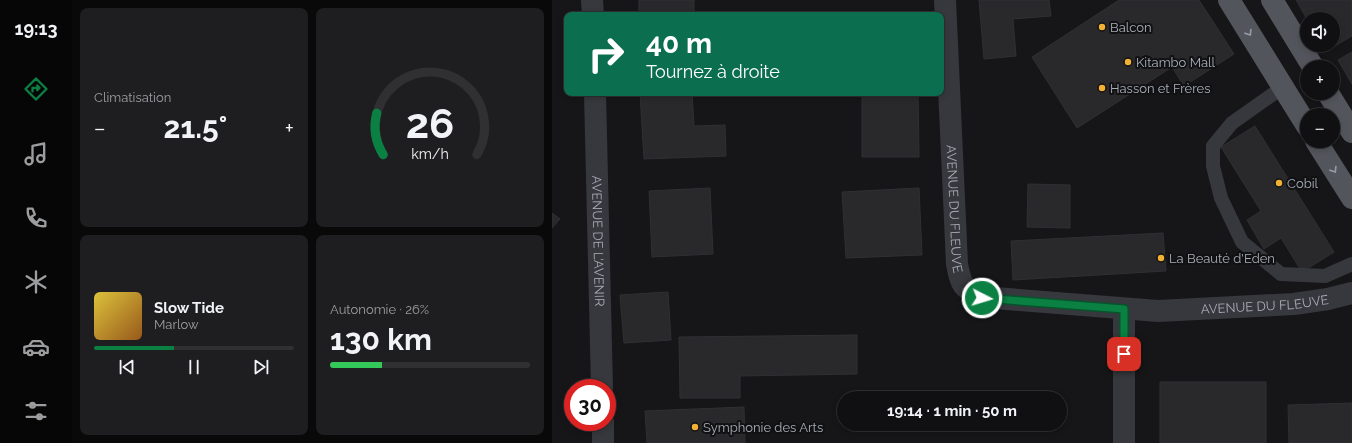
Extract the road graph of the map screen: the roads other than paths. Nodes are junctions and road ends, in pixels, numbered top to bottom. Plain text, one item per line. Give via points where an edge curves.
1 (592, 0) edge
2 (945, 0) edge
3 (1228, 0) edge
4 (1272, 0) edge
5 (593, 12) edge
6 (1309, 60) edge
7 (1283, 87) junction
8 (595, 96) edge
9 (1332, 100) edge
10 (1300, 115) edge
11 (1352, 132) edge
12 (1320, 148) edge
13 (1352, 198) edge
14 (1352, 264) edge
15 (1352, 293) edge
16 (1124, 309) junction
17 (602, 379) edge
18 (603, 431) edge
19 (603, 443) edge
20 (1124, 443) edge

1 - 5 street
2 - 16 street, AVENUE DU FLEUVE via 957,264 960,279 968,290 982,298
3 -> 7 main road
4 - 6 main road
7 - 10 main road
7 - 14 lane via 1232,123 1214,146 1213,166 1221,198 1242,242 1281,274 1324,276
8 - 17 street, AVENUE DE L'AVENIR
9 - 11 main road
12 -> 13 main road
15 - 16 street, AVENUE DU FLEUVE via 1294,304 1158,311
16 - 20 street
18 - 19 street

